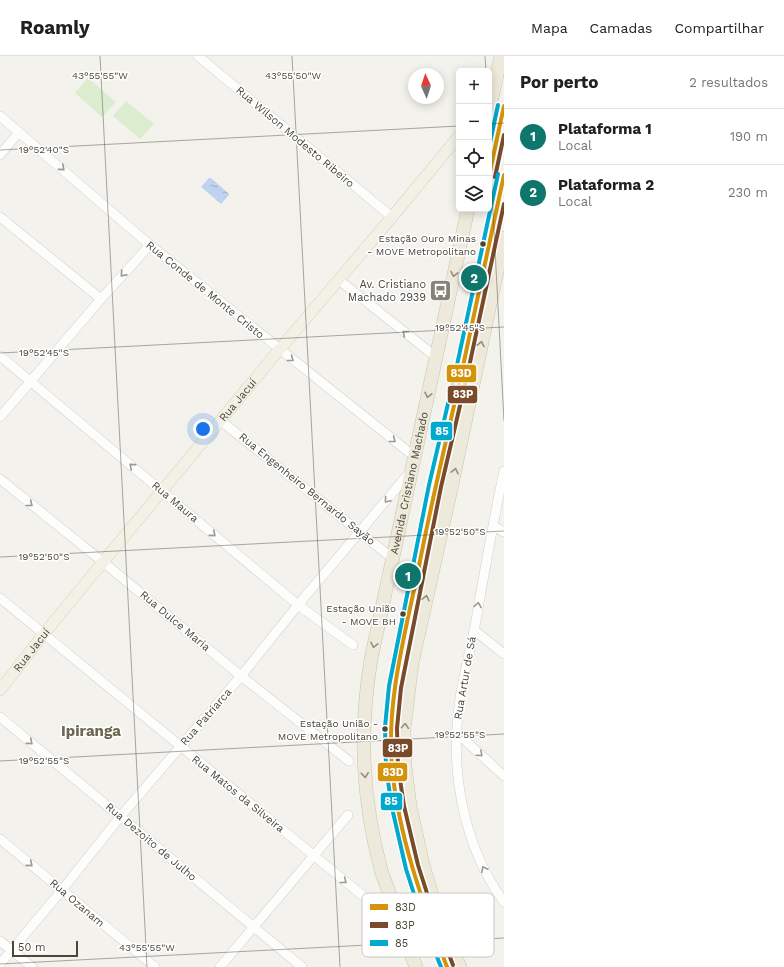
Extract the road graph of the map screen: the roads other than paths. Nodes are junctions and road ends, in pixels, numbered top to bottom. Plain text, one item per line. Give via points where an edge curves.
1 (198, 56) edge
2 (501, 56) edge
3 (492, 91) edge
4 (0, 116) edge
5 (504, 118) edge
6 (492, 128) edge
7 (20, 132) junction
8 (492, 135) edge
9 (504, 136) edge
10 (456, 140) edge
11 (456, 146) edge
12 (448, 150) junction
13 (0, 155) edge
14 (467, 212) edge
15 (0, 217) edge
16 (392, 217) junction
17 (150, 245) junction
18 (503, 248) edge
19 (339, 280) junction
20 (101, 299) junction
21 (279, 350) junction
22 (0, 356) edge
23 (436, 357) junction
24 (31, 381) junction
25 (0, 418) edge
26 (221, 421) junction
27 (415, 457) junction
28 (412, 470) junction
29 (504, 471) edge
30 (0, 479) edge
31 (162, 491) junction
32 (492, 526) junction
33 (360, 532) junction
34 (504, 532) edge
35 (392, 558) junction
36 (103, 562) junction
37 (0, 598) edge
38 (298, 605) junction
39 (474, 630) junction
40 (43, 635) junction
41 (353, 645) dead end
42 (504, 654) edge
43 (241, 676) junction
44 (0, 690) edge
45 (0, 717) edge
46 (456, 732) junction
47 (180, 747) junction
48 (350, 761) dead end
49 (504, 776) edge
50 (348, 815) dead end
51 (120, 817) junction
52 (0, 839) edge
53 (314, 857) junction
54 (62, 890) junction
55 (389, 893) edge
56 (431, 893) edge
57 (362, 896) edge
58 (504, 902) edge
59 (253, 927) junction
60 (0, 941) edge
61 (11, 950) junction
62 (412, 957) edge
63 (456, 957) edge
64 (0, 964) edge
65 (32, 967) edge
66 (155, 967) edge
67 (220, 967) edge
68 (302, 967) edge
69 (416, 967) edge
70 (460, 967) edge

1 - 16 street, Rua Wilson Modesto Ribeiro
2 - 3 highway
4 - 7 street, Rua Conde de Monte Cristo
5 - 6 main road
7 - 13 street
7 -> 17 street, Rua Conde de Monte Cristo
8 - 9 street
10 - 12 main road, Rua Jacuí
11 - 12 main road, Rua Jacuí
12 - 16 main road, Rua Jacuí
14 -> 23 highway, Avenida Cristiano Machado
15 - 20 street
16 - 19 main road, Rua Jacuí
17 -> 20 street
17 - 21 street, Rua Conde de Monte Cristo
56 -> 18 highway via 410,806 404,730 412,663
19 - 21 main road, Rua Jacuí
23 -> 19 street
20 - 24 street
21 - 26 main road, Rua Jacuí
21 -> 27 street, Rua Conde de Monte Cristo
22 - 24 street, Rua Maura
23 -> 27 highway, Avenida Cristiano Machado
24 - 25 street
31 -> 24 street, Rua Maura
26 - 31 main road, Rua Jacuí
26 - 33 street, Rua Engenheiro Bernardo Sayão
27 - 28 highway, Avenida Cristiano Machado
28 -> 33 street, Rua Patriarca
28 - 35 highway, Avenida Cristiano Machado
29 - 32 street, Rua Artur de Sá
30 -> 36 street, Rua Dulce Maria
31 - 36 main road, Rua Jacuí
31 -> 38 street, Rua Maura
32 - 34 street
39 -> 32 street, Rua Artur de Sá
33 - 35 street, Rua Engenheiro Bernardo Sayão
33 - 38 street, Rua Patriarca
35 -> 55 highway, Avenida Cristiano Machado via 371,658 363,725 363,761 369,811 381,871
36 - 40 main road, Rua Jacuí
36 - 43 street, Rua Dulce Maria
37 - 40 street, Rua Matos da Silveira
38 - 41 street, Rua Maura
38 - 43 street, Rua Patriarca
39 - 42 street
39 - 46 street, Rua Artur de Sá
40 - 44 main road, Rua Jacuí
40 - 47 street, Rua Matos da Silveira
43 - 47 street, Rua Patriarca
43 - 48 street, Rua Dulce Maria
45 -> 51 street, Rua Dezoito de Julho
46 -> 49 street
58 -> 46 street, Rua Artur de Sá via 476,852 465,815 458,779
47 - 51 street, Rua Patriarca
47 - 53 street, Rua Matos da Silveira
50 - 53 street
51 - 54 street, Rua Patriarca
51 - 59 street, Rua Dezoito de Julho
52 -> 54 street, Rua Ozanam
53 -> 57 street, Rua Matos da Silveira
53 - 59 street
54 - 61 street, Rua Patriarca
54 - 66 street, Rua Ozanam
59 - 67 street
59 - 68 street, Rua Dezoito de Julho
60 - 61 street
61 - 64 street, Rua Patriarca
61 - 65 street
62 - 69 highway, Avenida Cristiano Machado
70 -> 63 highway

